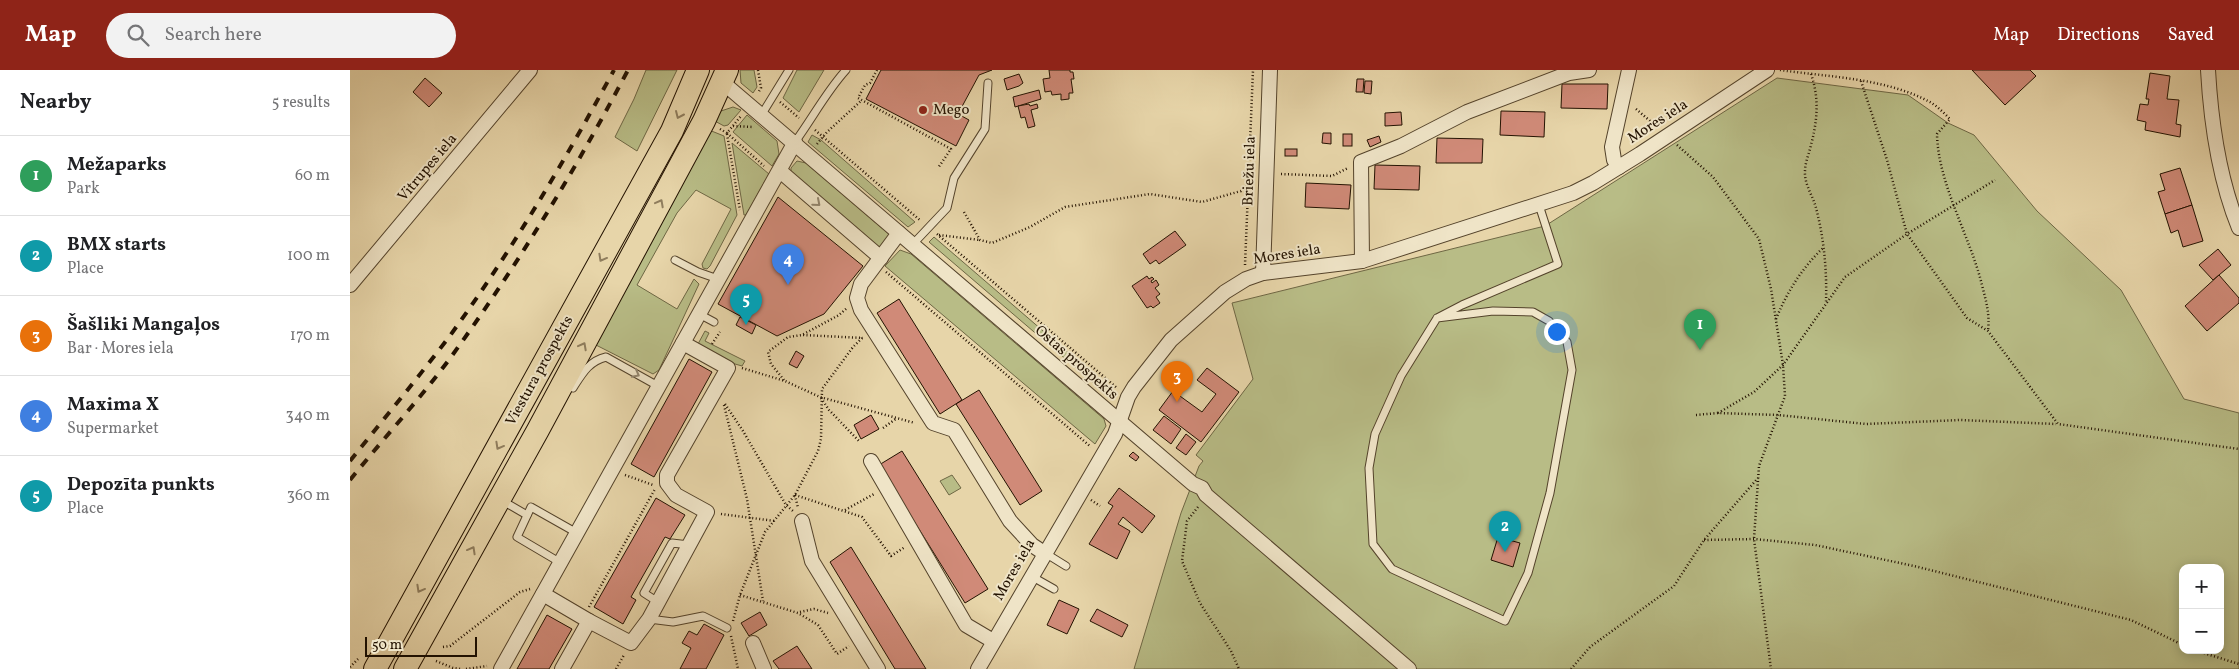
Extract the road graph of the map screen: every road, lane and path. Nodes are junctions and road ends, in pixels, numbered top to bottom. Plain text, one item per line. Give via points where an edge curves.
1 (530, 70) edge
2 (698, 70) edge
3 (758, 70) edge
4 (789, 70) edge
5 (846, 70) edge
6 (877, 70) edge
7 (1253, 70) edge
8 (1270, 70) edge
9 (1589, 70) edge
10 (1629, 70) edge
11 (1767, 70) edge
12 (1778, 70) edge
13 (2208, 70) edge
14 (1811, 74) junction
15 (724, 76) edge
16 (1861, 81) junction
17 (988, 83) dead end
18 (756, 97) dead end
19 (1624, 98) junction
20 (862, 100) junction
21 (780, 103) dead end
22 (762, 114) junction
23 (797, 116) dead end
24 (816, 131) dead end
25 (1667, 136) junction
26 (823, 137) junction
27 (795, 142) junction
28 (1361, 162) junction
29 (1618, 166) junction
30 (938, 168) dead end
31 (778, 174) junction
32 (1266, 178) junction
33 (1996, 180) dead end
34 (1249, 184) junction
35 (1954, 203) junction
36 (1539, 205) junction
37 (964, 212) dead end
38 (920, 220) dead end
39 (748, 226) junction
40 (2239, 228) edge
41 (899, 233) junction
42 (1907, 234) junction
43 (980, 240) junction
44 (913, 244) junction
45 (1823, 248) junction
46 (675, 260) dead end
47 (879, 261) junction
48 (1362, 261) junction
49 (1263, 274) junction
50 (1246, 279) junction
51 (718, 280) junction
52 (350, 285) edge
53 (857, 298) junction
54 (1826, 304) junction
55 (699, 314) junction
56 (1437, 318) junction
57 (1776, 320) junction
58 (714, 322) dead end
59 (1988, 331) junction
60 (802, 335) junction
61 (869, 335) junction
62 (683, 343) junction
63 (1783, 365) junction
64 (728, 368) junction
65 (720, 380) junction
66 (785, 382) junction
67 (658, 386) junction
68 (568, 395) dead end
69 (820, 397) junction
70 (1128, 397) junction
71 (724, 403) junction
72 (559, 410) dead end
73 (1718, 413) junction
74 (1696, 415) dead end
75 (1778, 415) junction
76 (897, 418) junction
77 (1119, 421) junction
78 (933, 423) junction
79 (2058, 424) junction
80 (882, 428) dead end
81 (538, 430) junction
82 (859, 441) dead end
83 (2239, 449) edge
84 (1102, 456) junction
85 (871, 461) dead end
86 (622, 474) dead end
87 (1758, 478) junction
88 (887, 487) junction
89 (653, 494) junction
90 (794, 496) junction
91 (1206, 496) junction
92 (660, 498) dead end
93 (500, 500) junction
94 (1090, 500) dead end
95 (786, 505) junction
96 (1100, 506) dead end
97 (845, 510) junction
98 (708, 512) junction
99 (527, 515) junction
100 (751, 517) junction
101 (774, 521) junction
102 (802, 521) joint
103 (577, 533) junction
104 (1754, 539) junction
105 (917, 540) junction
106 (1704, 540) junction
107 (756, 552) junction
108 (1044, 553) junction
109 (560, 563) junction
110 (1066, 566) dead end
111 (1031, 576) junction
112 (1054, 589) dead end
113 (543, 594) junction
114 (740, 595) junction
115 (763, 602) junction
116 (798, 613) junction
117 (586, 619) junction
118 (648, 619) junction
119 (847, 619) junction
120 (730, 626) junction
121 (859, 639) junction
122 (993, 641) junction
123 (753, 643) dead end
124 (2179, 643) edge
125 (443, 647) dead end
126 (2207, 654) edge
127 (436, 661) dead end
128 (2239, 664) edge
129 (502, 666) edge
130 (375, 669) edge
131 (405, 669) edge
132 (461, 669) edge
133 (466, 669) edge
134 (562, 669) edge
135 (738, 669) edge
136 (764, 669) edge
137 (878, 669) edge
138 (978, 669) edge
139 (1239, 669) edge
140 (1409, 669) edge
141 (1571, 669) edge
142 (1772, 669) edge

1 - 52 street, Vitrupes iela
2 -> 130 main road, Viestura prospekts via 672,131
3 - 18 path via 763,89
4 - 22 lane
5 - 27 lane
6 - 20 path via 858,98
7 - 34 path
8 - 32 street, Briežu iela
9 - 28 street via 1569,74 1467,112 1401,146
10 - 19 street
11 - 25 street, Mores iela
12 - 14 path
13 - 40 street via 2219,156
14 - 16 path
14 - 45 path via 1818,106 1805,172 1816,207
15 - 22 street, Ostas prospekts
81 -> 15 main road, Viestura prospekts via 700,129
16 - 35 path via 1908,92 1931,103 1950,119 1937,134 1938,155
16 - 42 path
17 - 44 lane via 985,129 954,178 947,208
19 - 25 path
19 - 29 street via 1612,147
20 - 26 path
20 - 30 path via 951,149
21 - 23 path
22 - 27 street, Ostas prospekts
24 - 26 path
25 - 29 street, Mores iela
25 - 57 path via 1712,178 1759,239
26 - 38 path
27 - 31 street
27 - 41 street, Ostas prospekts
28 - 32 path via 1332,176 1280,174
28 - 48 street
29 - 36 street, Mores iela via 1593,184
31 - 39 street
31 - 39 path via 727,133 741,217
31 -> 47 street
32 - 34 path
32 - 49 street, Briežu iela
33 - 35 path
34 - 43 path via 1241,192 1202,202 1150,194 1065,207 992,243
34 - 50 path
35 - 42 path
35 - 59 path via 1976,260 1990,317
36 - 48 street, Mores iela
36 - 56 lane via 1558,264
37 - 43 path
39 - 51 street
41 - 44 street, Ostas prospekts
41 - 47 street
42 - 54 path via 1845,277
42 - 59 path via 1967,318
43 - 70 path via 938,235
44 - 77 street, Ostas prospekts
45 - 54 path
45 - 57 path via 1792,285
46 - 51 lane
47 - 53 street via 861,284
47 - 84 path
48 - 49 street, Mores iela
49 - 50 street, Mores iela
50 - 70 street, Mores iela via 1225,292 1171,340
51 - 55 street
53 - 60 path via 839,315
53 - 61 street
54 - 63 path
55 - 58 lane
55 - 62 street
56 - 56 lane via 1493,311 1533,312 1549,321 1567,342 1572,370 1550,494 1528,573 1505,621 1392,569 1373,544 1369,468 1376,434 1401,376
57 - 63 path
59 - 79 path
60 - 61 path
60 - 66 path via 788,337 768,352 771,364
61 - 69 path via 853,347 828,379
61 - 78 street
62 - 64 street
62 - 67 street
63 - 73 path via 1754,392
63 - 75 path via 1785,396
64 - 65 street
64 - 66 path via 736,366
65 - 71 path
65 - 98 street via 667,475 667,483 676,495
66 - 69 path
68 -> 67 lane via 582,373 595,360 606,357
67 - 103 street
69 - 76 path
69 - 82 path
69 - 90 path via 821,439 818,451
70 - 77 street, Mores iela
71 - 95 path
71 - 100 path
72 - 81 lane
73 - 74 path
73 - 75 path
75 - 79 path via 1866,424 1960,420
75 - 87 path via 1759,466
76 - 78 path via 926,426
76 - 80 path
77 - 84 street, Mores iela
77 - 91 street, Ostas prospekts via 1202,488
78 - 108 street via 954,430 1010,521
79 - 83 path
81 - 93 main road, Viestura prospekts
84 - 108 street, Mores iela
85 - 88 street
86 - 89 path via 656,486
87 - 104 path
87 - 106 path
88 - 97 path
88 - 105 street
89 - 92 path
89 - 117 path
90 - 95 path
90 - 97 path
91 - 139 path via 1187,521 1182,561 1200,603
91 - 140 street, Ostas prospekts
93 - 99 lane
131 -> 93 main road, Viestura prospekts
94 - 96 path
95 - 101 path
95 - 102 path
97 - 105 path via 862,517 891,556
98 - 100 path
98 - 118 street
99 - 103 lane via 531,507
99 - 109 lane via 517,537
100 - 101 path
100 - 107 path
101 - 107 path
102 - 119 street via 812,561
103 - 109 street
104 - 106 path
104 - 124 path via 1815,545 1914,566 2131,620
104 - 142 path
105 - 122 street via 966,625
106 - 141 path via 1674,586 1590,647
107 - 114 path
107 - 115 path
108 - 110 lane
108 - 111 street, Mores iela
109 - 113 street
111 - 112 lane
111 - 122 street, Mores iela
113 - 117 street
113 - 125 path via 530,589 520,592 450,646
113 - 129 street
114 - 115 path
114 - 120 path
115 - 116 path
116 - 119 path via 814,609
116 - 121 path via 818,625 837,654
117 - 118 street via 631,643
117 - 134 street
118 - 120 lane via 673,622 703,616
119 - 121 street
120 - 135 path
121 - 137 street
122 - 138 street, Mores iela
123 - 136 street
126 - 128 path
127 - 132 path
129 - 133 path

